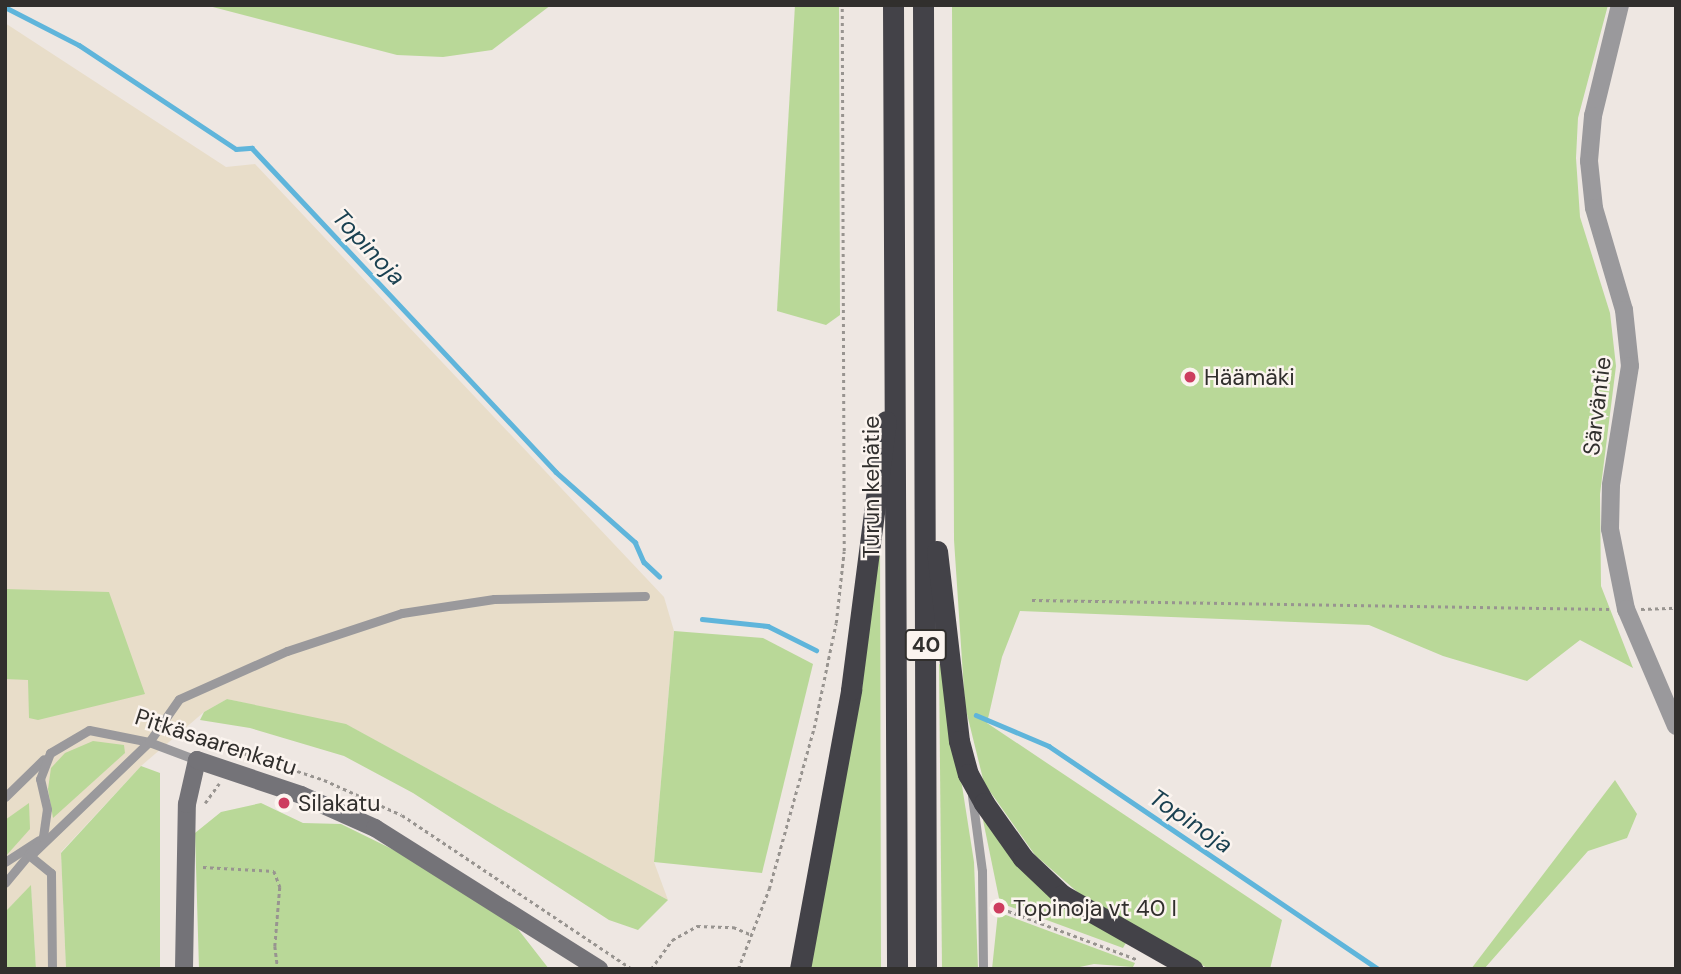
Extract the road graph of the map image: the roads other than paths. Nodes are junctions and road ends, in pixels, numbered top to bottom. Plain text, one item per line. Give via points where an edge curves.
1 (893, 5) edge
2 (923, 5) edge
3 (1620, 5) edge
4 (896, 336) junction
5 (897, 408) junction
6 (925, 409) junction
7 (926, 470) junction
8 (645, 596) dead end
9 (1676, 726) edge
10 (149, 742) junction
11 (50, 753) junction
12 (197, 760) junction
13 (968, 774) junction
14 (10, 790) edge
15 (5, 797) edge
16 (43, 837) junction
17 (30, 856) junction
18 (5, 862) edge
19 (5, 883) edge
20 (52, 969) edge
21 (184, 969) edge
22 (599, 969) edge
23 (800, 969) edge
24 (897, 969) edge
25 (926, 969) edge
26 (983, 969) edge
27 (1192, 969) edge

1 - 4 highway, Turun kehätie / 40
2 - 6 highway, 40
3 - 9 street, Särväntie via 1593,116 1589,161 1594,208 1624,310 1630,366 1611,496 1612,541 1626,609
4 - 5 highway, Turun kehätie / 40
4 - 23 highway via 856,658
5 - 6 lane
5 - 24 highway, Turun kehätie / 40
6 - 7 highway, 40
7 - 13 highway via 953,704
7 - 25 highway, 40
8 - 10 lane via 494,599 401,613 287,651 179,699
10 - 11 lane, Pitkäsaarenkatu via 89,730
10 - 12 lane, Pitkäsaarenkatu
10 - 17 lane
11 - 14 lane, Pitkäsaarenkatu
11 - 16 lane via 40,779 47,809
12 - 21 street via 187,804
12 - 22 street, Pitkäsaarenkatu via 301,795 394,838
13 - 26 lane via 980,839
13 - 27 highway via 1004,835 1040,876 1100,920
14 - 15 lane, Pitkäsaarenkatu
16 - 17 lane
16 - 18 lane
17 - 19 lane
17 - 20 lane via 51,873

